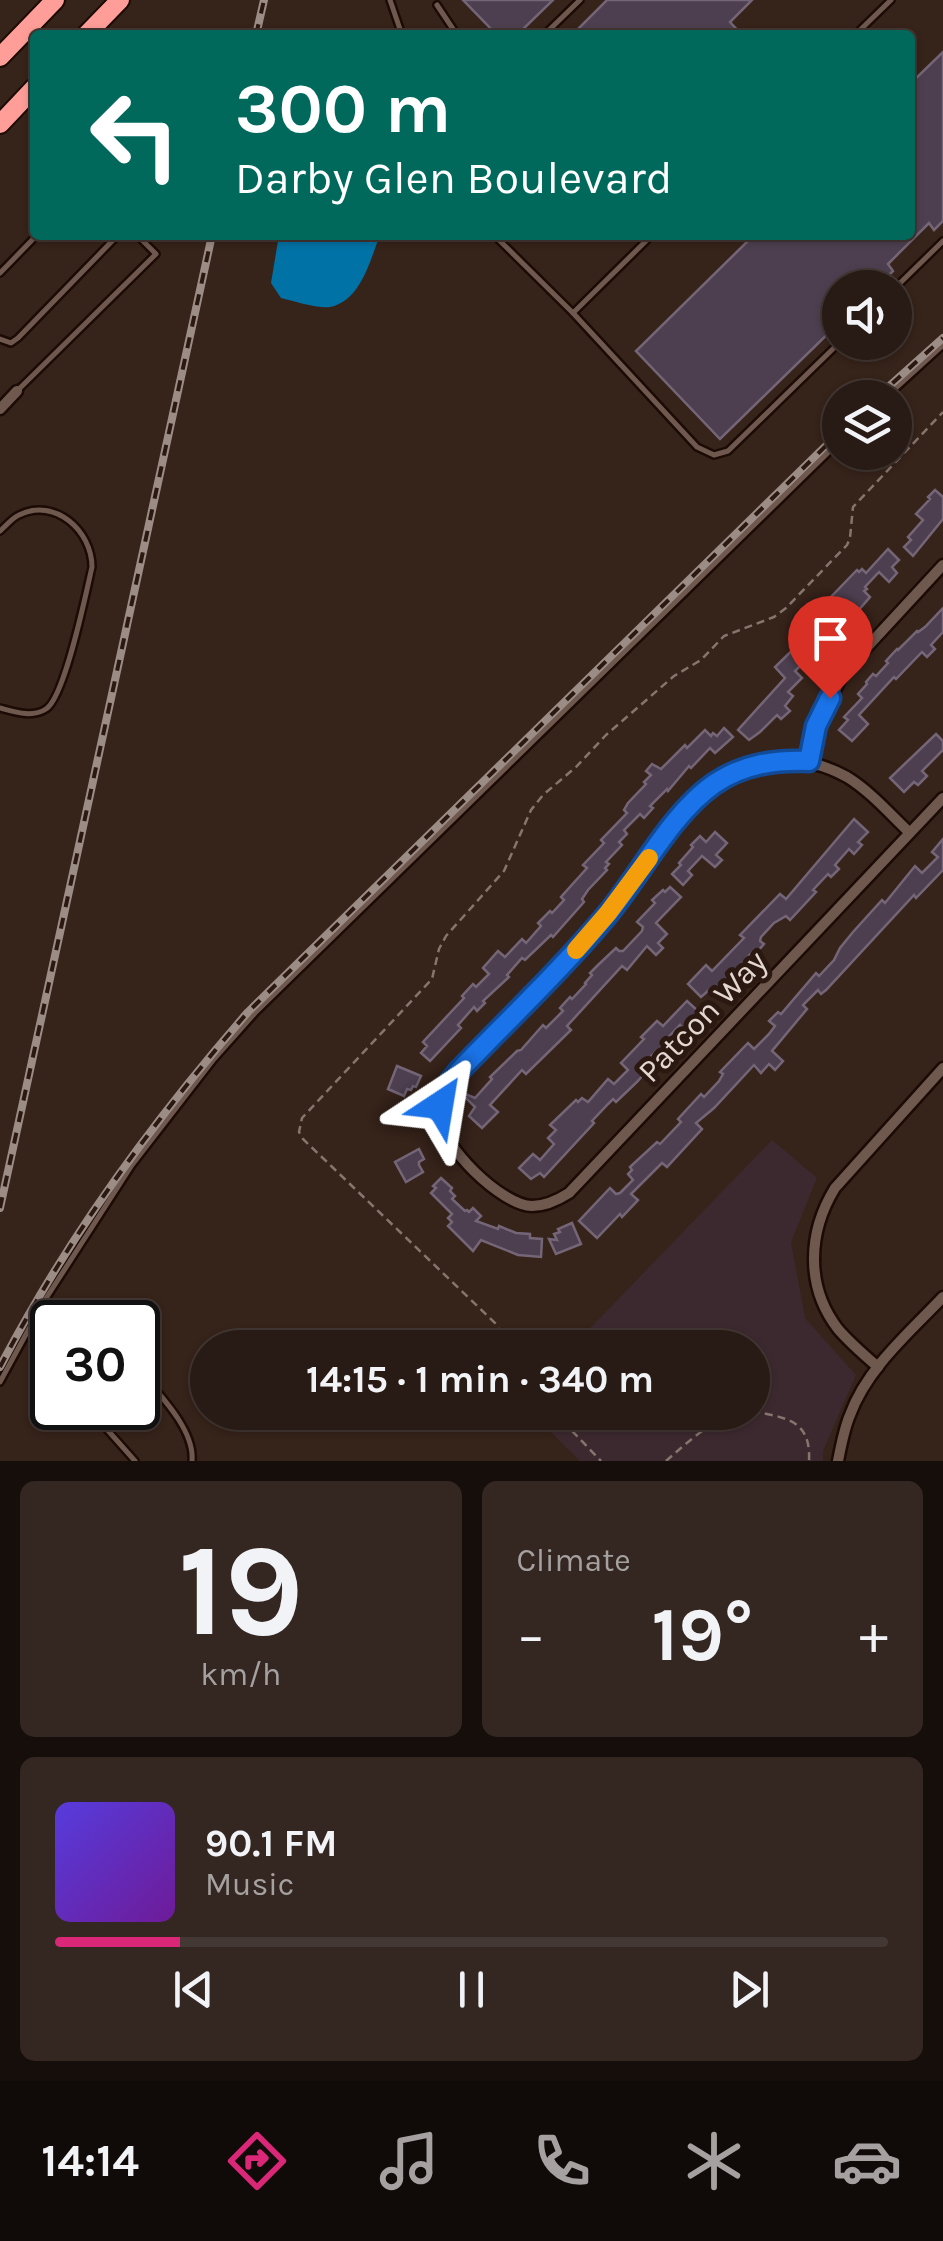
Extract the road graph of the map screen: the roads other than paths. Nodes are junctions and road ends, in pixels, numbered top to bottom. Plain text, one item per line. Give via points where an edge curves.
1 (54, 0) edge
2 (120, 0) edge
3 (390, 0) edge
4 (580, 0) edge
5 (891, 0) edge
6 (437, 5) dead end
7 (91, 30) edge
8 (400, 30) edge
9 (454, 30) edge
10 (549, 30) edge
11 (860, 30) edge
12 (0, 57) edge
13 (30, 93) edge
14 (0, 124) edge
15 (32, 240) edge
16 (113, 240) edge
17 (142, 240) edge
18 (499, 240) edge
19 (647, 240) edge
20 (943, 240) edge
21 (912, 271) edge
22 (0, 273) edge
23 (573, 313) junction
24 (0, 339) edge
25 (943, 345) edge
26 (822, 360) edge
27 (905, 380) edge
28 (17, 391) joint
29 (0, 409) edge
30 (822, 459) edge
31 (0, 531) edge
32 (943, 565) edge
33 (0, 708) edge
34 (809, 761) junction
35 (943, 798) edge
36 (910, 833) junction
37 (943, 1068) edge
38 (943, 1296) edge
39 (878, 1367) junction
40 (0, 1382) edge
41 (160, 1395) edge
42 (108, 1430) edge
43 (135, 1461) edge
44 (192, 1461) edge
45 (838, 1461) edge

1 - 12 highway
2 - 7 highway
3 - 8 lane
4 - 10 lane
5 - 11 lane
6 - 9 lane
13 - 14 highway
15 - 22 lane
16 - 24 lane via 18,338
17 - 28 lane via 156,254
18 - 23 lane
19 - 23 lane
20 - 21 lane
23 - 26 lane via 697,447 714,454 728,451
25 - 27 lane
28 - 29 street
30 - 40 lane via 214,1059 132,1165
31 - 33 lane via 34,511 66,516 85,538 92,567 52,704 32,714
32 - 34 street via 845,671 816,726
34 - 36 street via 851,780
34 - 36 street, Patcon Way via 748,766 713,785 664,836 588,936 459,1071 438,1114 448,1142 505,1197 531,1206 569,1193
35 - 36 street, Patcon Way
37 - 39 street via 834,1188 817,1224 814,1265 821,1298 836,1326
38 - 39 street
39 - 45 street via 850,1415
41 - 44 lane via 190,1438
42 - 43 lane

